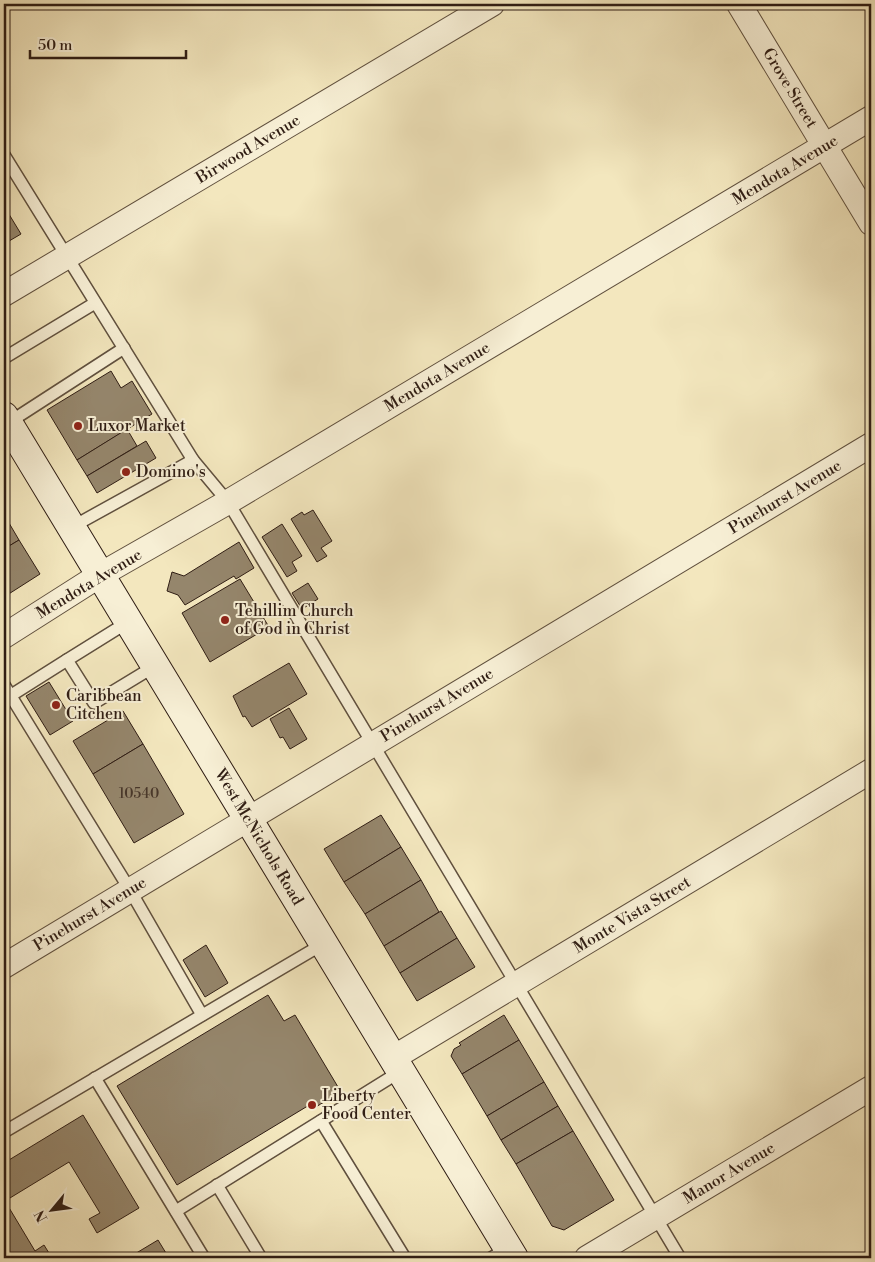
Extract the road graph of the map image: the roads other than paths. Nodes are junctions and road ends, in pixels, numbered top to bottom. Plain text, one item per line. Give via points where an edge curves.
1 (492, 4) edge
2 (739, 4) edge
3 (871, 118) edge
4 (825, 146) junction
5 (4, 155) edge
6 (871, 224) edge
7 (67, 256) junction
8 (4, 294) edge
9 (95, 303) junction
10 (124, 348) junction
11 (4, 358) edge
12 (6, 420) edge
13 (871, 445) edge
14 (193, 460) junction
15 (228, 502) junction
16 (71, 528) junction
17 (100, 575) junction
18 (128, 622) junction
19 (4, 636) edge
20 (67, 660) junction
21 (155, 666) junction
22 (4, 685) edge
23 (10, 696) junction
24 (372, 744) junction
25 (871, 771) edge
26 (248, 819) junction
27 (130, 890) junction
28 (323, 944) junction
29 (4, 966) edge
30 (515, 985) junction
31 (202, 1015) junction
32 (397, 1065) junction
33 (95, 1078) junction
34 (871, 1088) edge
35 (321, 1121) junction
36 (4, 1132) edge
37 (217, 1185) junction
38 (176, 1211) junction
39 (655, 1217) junction
40 (504, 1255) edge
41 (204, 1258) edge
42 (261, 1258) edge
43 (405, 1258) edge
44 (587, 1258) edge
45 (680, 1258) edge

1 - 7 street, Birwood Avenue
2 - 4 street, Grove Street
3 - 4 street, Mendota Avenue
4 - 6 street, Grove Street
4 - 15 street, Mendota Avenue
5 - 7 lane
7 - 8 street, Birwood Avenue
7 - 9 lane
9 - 10 lane
9 - 11 lane
10 - 12 lane
10 - 14 lane
12 - 16 main road, West McNichols Road
13 - 24 street, Pinehurst Avenue
14 - 15 lane
14 - 16 lane
15 - 17 street, Mendota Avenue
15 - 24 lane
16 - 17 main road, West McNichols Road
17 - 18 main road, West McNichols Road
17 - 19 street, Mendota Avenue
18 - 20 lane
18 - 21 main road, West McNichols Road
20 - 21 lane via 94,703
20 - 23 lane
21 - 26 main road, West McNichols Road
22 - 23 lane
23 - 27 lane
24 - 26 street, Pinehurst Avenue
24 - 30 lane
25 - 30 street, Monte Vista Street
26 - 27 street, Pinehurst Avenue
26 - 28 main road, West McNichols Road
27 - 29 street, Pinehurst Avenue
27 - 31 lane
28 - 31 lane
28 - 32 main road, West McNichols Road
30 - 32 street, Monte Vista Street
30 - 39 lane
31 - 33 lane
32 - 35 lane
32 - 40 main road, West McNichols Road
33 - 36 lane
33 - 38 lane
34 - 39 street, Manor Avenue
35 - 37 lane
35 - 43 lane
37 - 38 lane
37 - 42 lane
38 - 41 lane
39 - 44 street, Manor Avenue
39 - 45 lane

